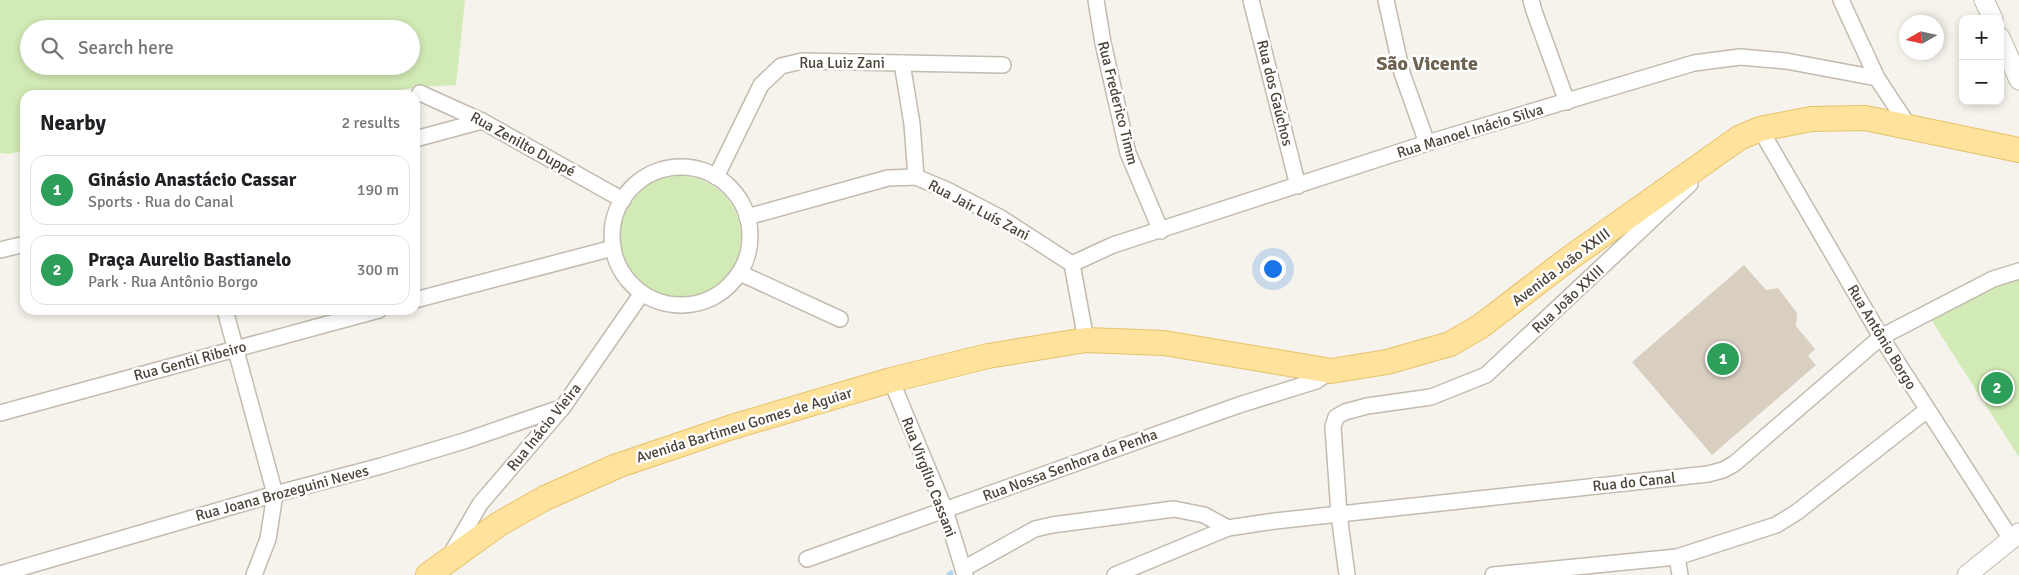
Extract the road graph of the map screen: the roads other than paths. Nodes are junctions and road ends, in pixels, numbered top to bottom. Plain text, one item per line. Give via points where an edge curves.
1 (1096, 0) edge
2 (1251, 0) edge
3 (1386, 0) edge
4 (1531, 0) edge
5 (1841, 0) edge
6 (1984, 0) edge
7 (1990, 15) edge
8 (2004, 46) edge
9 (902, 63) junction
10 (1003, 64) dead end
11 (1877, 78) junction
12 (2019, 80) edge
13 (420, 93) dead end
14 (1567, 102) junction
15 (482, 121) junction
16 (1908, 125) junction
17 (1750, 134) junction
18 (420, 138) edge
19 (1427, 143) junction
20 (2019, 150) edge
21 (716, 177) junction
22 (916, 177) junction
23 (1298, 186) junction
24 (623, 200) junction
25 (747, 217) junction
26 (1161, 231) junction
27 (20, 245) edge
28 (613, 248) junction
29 (0, 250) edge
30 (1072, 264) junction
31 (2019, 271) edge
32 (740, 273) junction
33 (642, 293) junction
34 (420, 299) edge
35 (226, 315) edge
36 (360, 315) edge
37 (840, 319) dead end
38 (1880, 337) junction
39 (1086, 340) junction
40 (235, 348) junction
41 (1331, 371) junction
42 (891, 380) junction
43 (563, 407) junction
44 (1927, 410) junction
45 (0, 413) edge
46 (275, 494) junction
47 (945, 510) junction
48 (1339, 514) junction
49 (1228, 528) junction
50 (2015, 536) edge
51 (1677, 557) junction
52 (807, 559) dead end
53 (437, 568) edge
54 (964, 572) edge
55 (0, 574) edge
56 (254, 575) edge
57 (1115, 575) edge
58 (1347, 575) edge
59 (1493, 575) edge
60 (1680, 575) edge
61 (1967, 575) edge

1 - 26 street, Rua Frederico Timm via 1128,153
2 - 23 street, Rua dos Gaúchos
3 - 19 street via 1402,73
4 - 14 street
5 - 11 street
6 - 7 street
8 - 12 street
9 - 10 street, Rua Luiz Zani
9 - 21 street, Rua Luiz Zani via 802,61 781,66 761,85
9 - 22 street
11 - 14 street, Rua Manoel Inácio Silva via 1786,61 1740,57 1694,63
11 - 16 street
13 - 15 street, Rua Zenilto Duppé
14 - 19 street, Rua Manoel Inácio Silva
15 - 18 street
15 - 24 street, Rua Zenilto Duppé
16 - 17 main road, Avenida João XXIII via 1865,118 1810,119
16 - 20 main road, Avenida João XXIII
17 - 38 street, Rua Antônio Borgo
17 - 41 main road, Avenida João XXIII via 1571,257 1481,326 1450,344 1387,362
17 - 48 street, Rua João XXIII via 1486,375 1431,397 1367,406 1336,417 1333,426
19 - 23 street, Rua Manoel Inácio Silva
21 - 24 street via 696,168 673,167 652,173 633,186
21 - 25 street via 735,194
22 - 25 street, Rua Jair Luís Zani via 888,178
22 - 30 street, Rua Jair Luís Zani via 1001,218
23 - 26 street, Rua Manoel Inácio Silva
24 - 28 street via 614,221
25 - 32 street via 748,255
26 - 30 street, Rua Manoel Inácio Silva
27 - 29 street
28 - 33 street via 626,277
28 - 34 street
30 - 39 street
31 - 38 street, Rua do Canal via 1993,279
32 - 33 street via 725,290 706,301 684,305 662,303
32 - 37 street
33 - 43 street, Rua Inácio Vieira
35 - 40 street
36 - 40 street, Rua Gentil Ribeiro
38 - 44 street, Rua Antônio Borgo
38 - 48 street, Rua do Canal via 1734,464 1723,470
39 - 41 main road, Avenida João XXIII via 1164,343
39 - 42 main road, Avenida Bartimeu Gomes de Aguiar via 988,356
40 - 45 street, Rua Gentil Ribeiro
40 - 46 street
41 - 47 street, Rua Nossa Senhora da Penha via 1316,382 1239,405
42 - 47 street, Rua Virgílio Cassani
42 - 53 main road, Avenida Bartimeu Gomes de Aguiar via 732,427 617,466 545,498 499,524
43 - 46 street, Rua Joana Brozeguini Neves via 464,441
43 - 53 street, Rua Inácio Vieira via 480,504
44 - 50 street, Rua Antônio Borgo
44 - 51 street via 1776,525
46 - 55 street, Rua Joana Brozeguini Neves
46 - 56 street via 268,539
47 - 52 street, Rua Nossa Senhora da Penha
47 - 54 street, Rua Virgílio Cassani
48 - 49 street, Rua do Canal
48 - 58 street
49 - 54 street via 1204,515 1174,508 1052,525 1035,529
49 - 57 street, Rua do Canal
50 - 61 street
51 - 59 street
51 - 60 street

